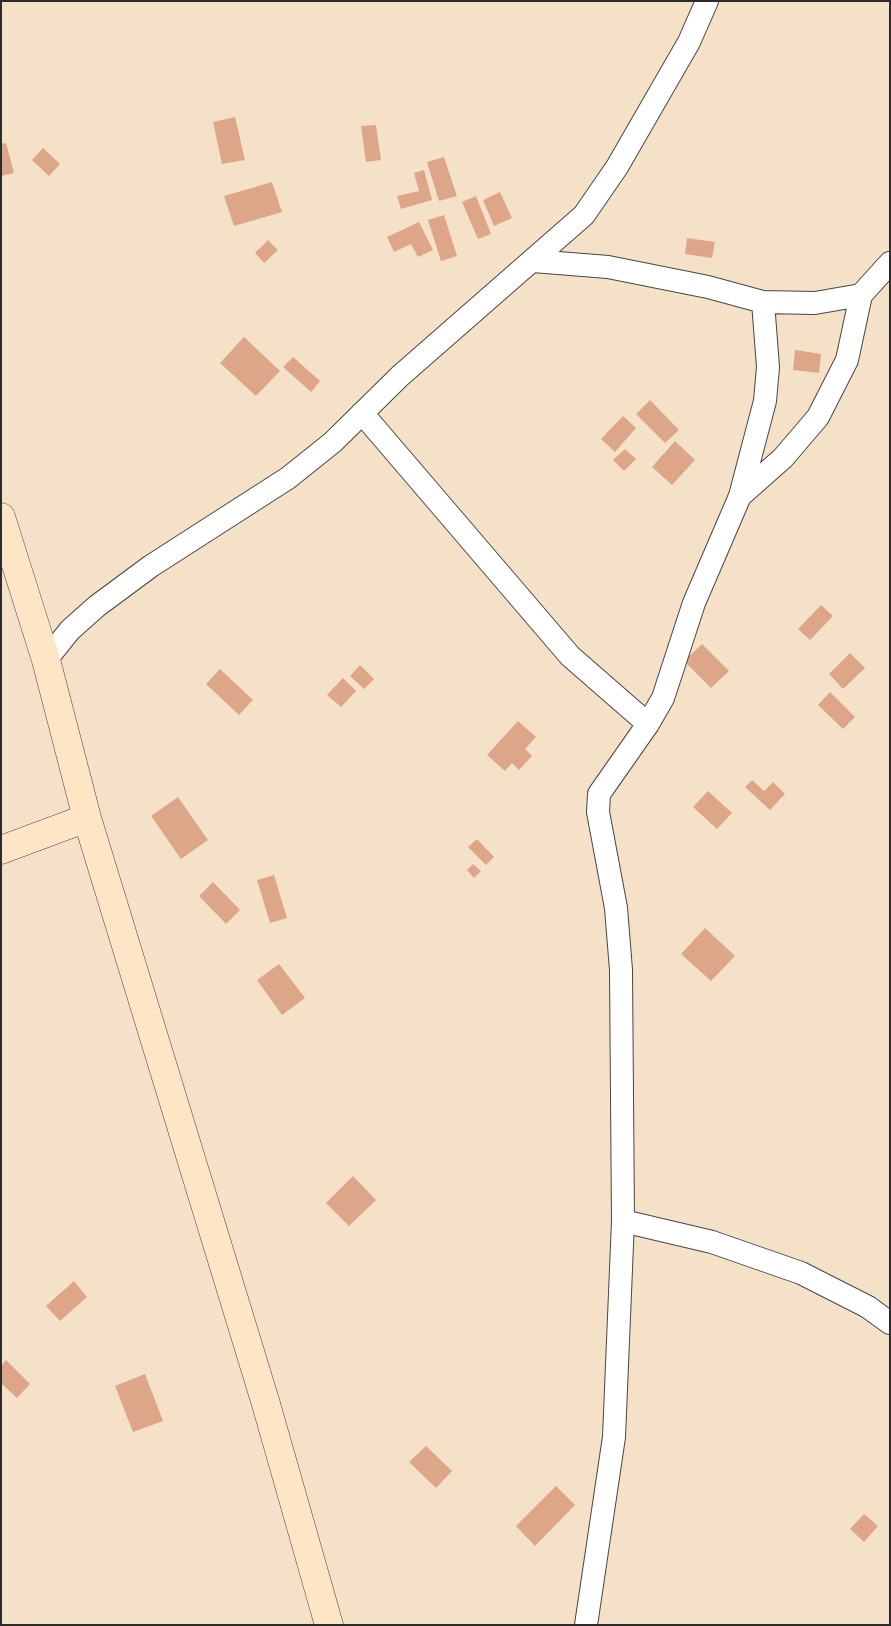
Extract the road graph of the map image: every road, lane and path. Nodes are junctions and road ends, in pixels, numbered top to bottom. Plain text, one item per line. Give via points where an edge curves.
1 (707, 1) edge
2 (533, 261) junction
3 (890, 263) edge
4 (861, 295) junction
5 (763, 302) junction
6 (362, 413) junction
7 (740, 496) junction
8 (1, 517) edge
9 (46, 660) junction
10 (648, 724) junction
11 (87, 818) junction
12 (1, 850) edge
13 (623, 1222) junction
14 (890, 1322) edge
15 (329, 1625) edge
16 (586, 1625) edge

1 - 2 street via 689,42 617,166 584,215
2 - 5 street via 608,267 708,287
2 - 6 street
3 - 4 street
4 - 5 street via 815,303
4 - 7 street via 847,360 818,417 783,458
5 - 7 street via 768,367 765,401
6 - 9 street via 333,442 288,478 151,566 97,606 70,630
6 - 10 street via 570,656
7 - 10 street via 694,603 668,685
8 - 9 main road
9 - 11 main road
10 - 13 street via 599,794 598,812 616,908 621,970
11 - 12 main road
11 - 15 main road via 266,1404
13 - 14 street via 712,1242 801,1273 868,1307
13 - 16 street via 614,1437

